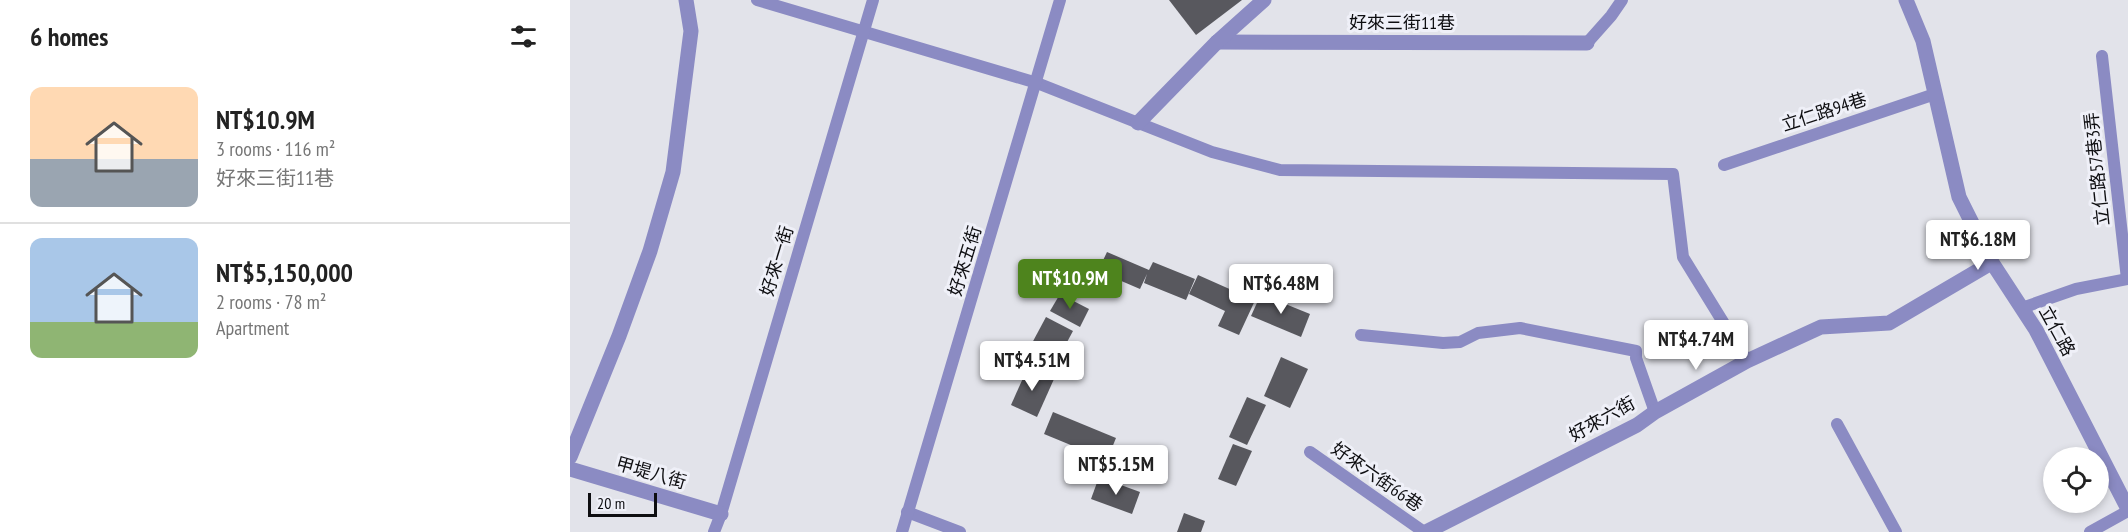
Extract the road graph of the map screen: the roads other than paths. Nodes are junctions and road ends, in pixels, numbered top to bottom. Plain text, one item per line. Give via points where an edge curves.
1 (686, 0) edge
2 (757, 0) edge
3 (873, 0) edge
4 (1060, 0) edge
5 (1264, 0) edge
6 (1622, 0) edge
7 (1906, 0) edge
8 (864, 33) junction
9 (1217, 42) junction
10 (1587, 43) joint
11 (2102, 56) dead end
12 (1036, 83) junction
13 (1935, 94) junction
14 (1138, 123) junction
15 (1724, 165) dead end
16 (1991, 261) junction
17 (2127, 279) edge
18 (2022, 308) junction
19 (1361, 335) dead end
20 (1747, 362) junction
21 (1655, 412) junction
22 (1837, 423) dead end
23 (1310, 452) dead end
24 (570, 457) edge
25 (570, 469) edge
26 (2128, 509) edge
27 (907, 512) junction
28 (721, 514) junction
29 (714, 532) edge
30 (902, 532) edge
31 (960, 532) edge
32 (1425, 532) edge
33 (1896, 532) edge
34 (2090, 532) edge

1 - 24 street via 691,31 673,172 623,326
2 - 8 lane
3 - 8 lane, 好來一街
4 - 12 lane, 好來五街
5 - 9 street
6 - 10 lane
7 - 13 street, 立仁路 via 1923,41
8 - 12 lane
8 - 28 lane, 好來一街
9 - 10 street, 好來三街11巷
9 - 14 street
11 - 17 lane, 立仁路57巷3弄
12 - 14 lane
12 - 27 lane, 好來五街
13 - 15 lane, 立仁路94巷
13 - 16 street, 立仁路 via 1959,197
14 - 20 lane via 1212,152 1280,170 1673,174 1683,257
16 - 18 street, 立仁路
16 - 20 street, 好來六街 via 1889,323 1821,327
17 - 18 lane via 2076,289
18 - 26 street, 立仁路
19 - 21 lane via 1443,343 1460,342 1478,333 1520,328 1636,351
20 - 21 street, 好來六街
21 - 32 street, 好來六街 via 1637,425
22 - 33 lane
23 - 32 lane, 好來六街66巷
25 - 28 street, 甲堤八街
26 - 34 lane
27 - 30 lane, 好來五街
27 - 31 lane
28 - 29 lane, 好來一街

